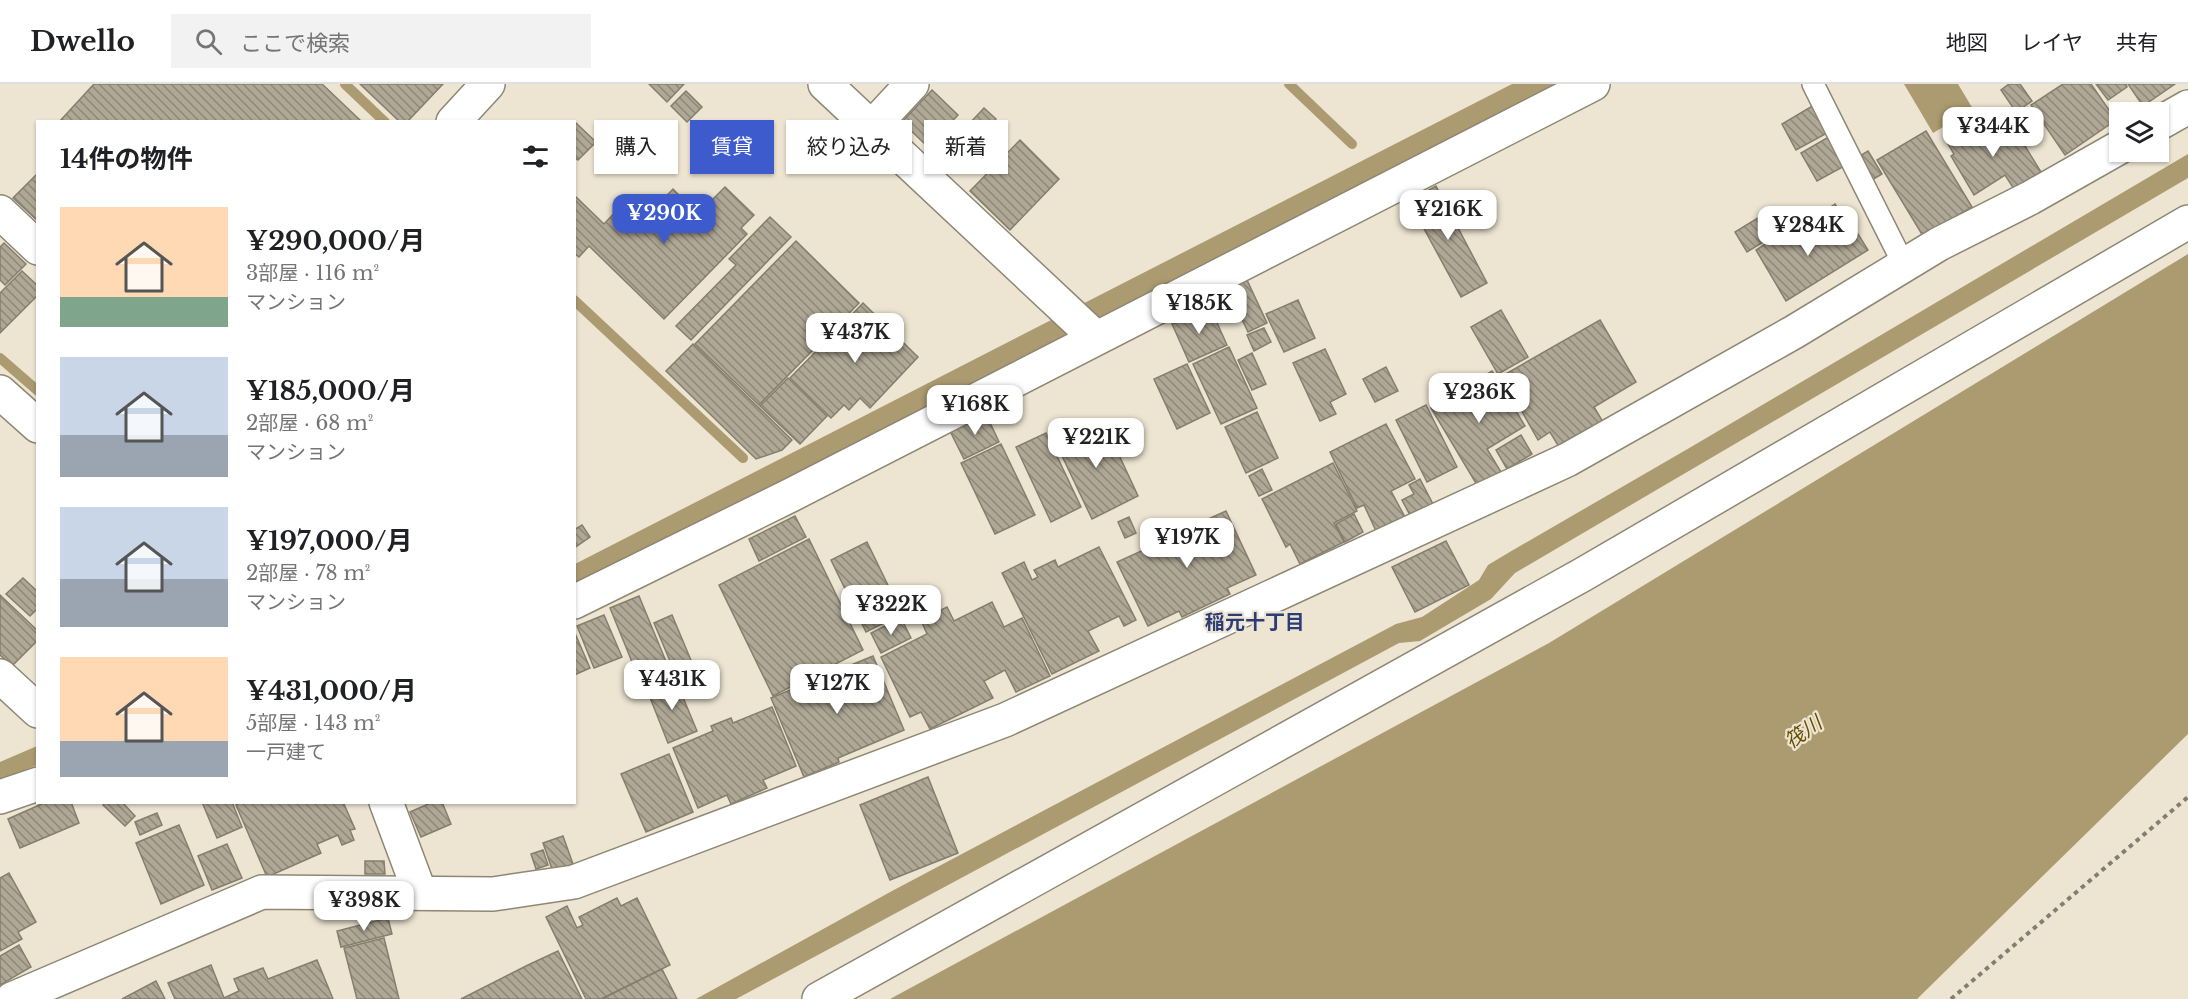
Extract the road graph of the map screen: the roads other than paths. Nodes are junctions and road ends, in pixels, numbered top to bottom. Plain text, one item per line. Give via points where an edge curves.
1 (488, 84) edge
2 (825, 84) edge
3 (912, 84) edge
4 (1593, 84) edge
5 (1813, 84) edge
6 (2188, 107) edge
7 (2169, 118) edge
8 (455, 120) edge
9 (864, 120) edge
10 (879, 120) edge
11 (2109, 153) edge
12 (912, 165) edge
13 (0, 212) edge
14 (2188, 222) edge
15 (36, 246) edge
16 (1904, 265) junction
17 (1083, 326) junction
18 (0, 392) edge
19 (36, 424) edge
20 (576, 601) edge
21 (0, 676) edge
22 (36, 709) edge
23 (36, 785) edge
24 (0, 797) edge
25 (387, 804) edge
26 (420, 893) junction
27 (12, 999) edge
28 (819, 999) edge

1 - 8 street
2 - 9 street
3 - 10 street
4 - 17 street
5 - 16 lane
6 - 7 street
11 - 16 street
12 - 17 street
13 - 15 street
14 - 28 street via 1582,575
16 - 26 street via 1567,460 1005,720 574,882 493,894
17 - 20 street via 781,500
18 - 19 street
21 - 22 street
23 - 24 street
25 - 26 street
26 - 27 street via 262,892

